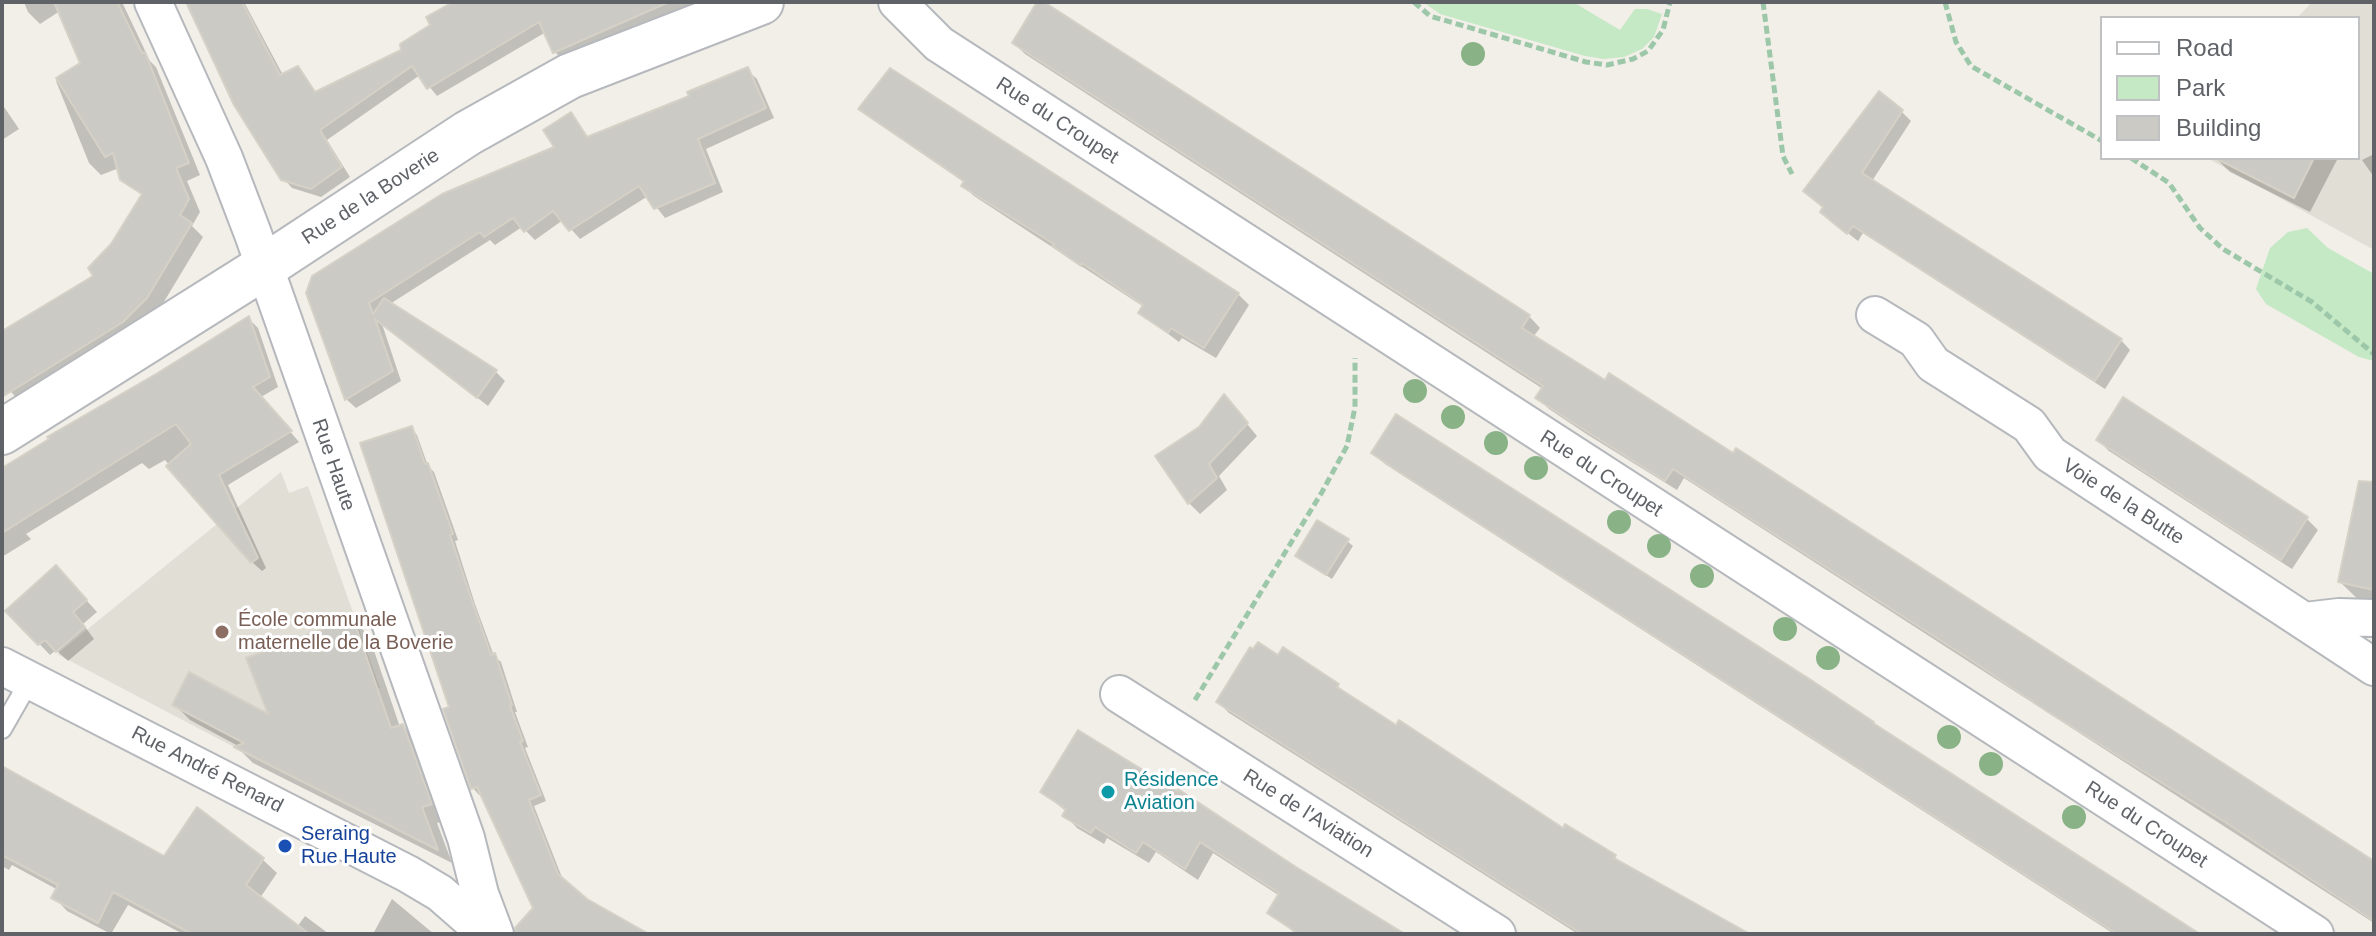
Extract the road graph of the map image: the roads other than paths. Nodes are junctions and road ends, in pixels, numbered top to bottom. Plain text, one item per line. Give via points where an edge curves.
1 (153, 2) edge
2 (761, 2) edge
3 (897, 2) edge
4 (264, 267) junction
5 (1875, 315) dead end
6 (2, 432) edge
7 (2374, 618) edge
8 (2305, 621) junction
9 (2374, 667) edge
10 (16, 673) edge
11 (1119, 694) dead end
12 (2, 729) edge
13 (466, 838) junction
14 (408, 874) junction
15 (487, 934) edge
16 (495, 934) edge
17 (1497, 934) edge
18 (2315, 934) edge

1 - 4 street, Rue Haute via 224,158
2 - 4 street, Rue de la Boverie via 570,76 468,133
3 - 18 street, Rue du Croupet via 939,44
4 - 6 street, Rue de la Boverie
4 - 13 street, Rue Haute
5 - 8 street, Voie de la Butte via 1916,340 1933,364 2029,425 2050,454
7 - 8 street
8 - 9 street, Voie de la Butte
10 - 12 lane
10 - 14 street, Rue André Renard
11 - 17 street, Rue de l'Aviation
13 - 14 street via 428,871
13 - 16 street, Rue Haute
14 - 15 street, Rue André Renard via 440,893

